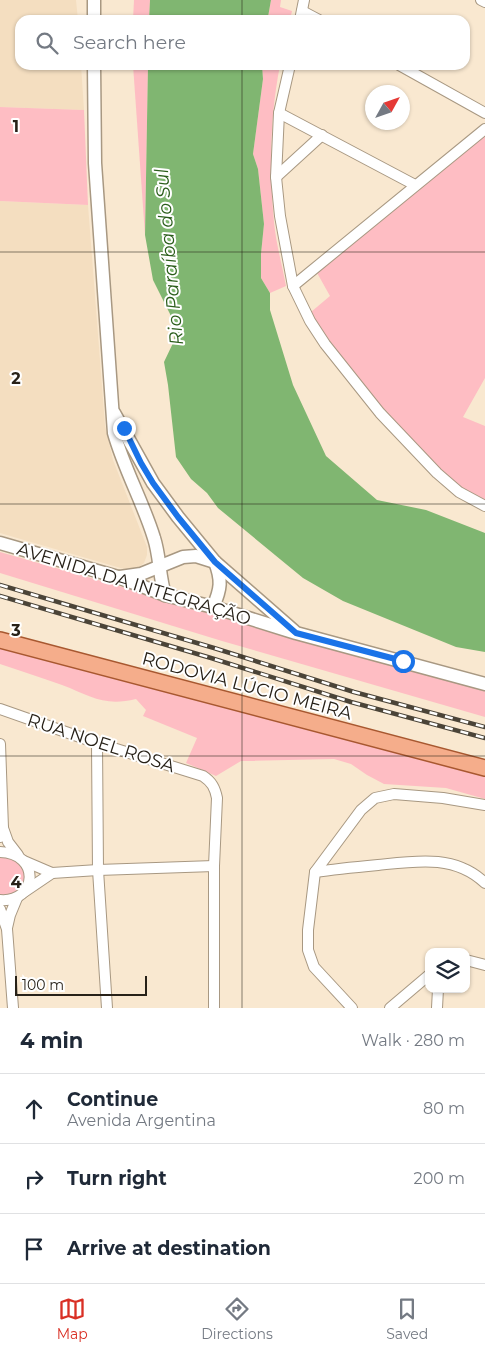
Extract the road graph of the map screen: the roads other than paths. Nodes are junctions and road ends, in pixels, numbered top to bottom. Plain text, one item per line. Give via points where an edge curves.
1 (94, 0) edge
2 (481, 0) edge
3 (485, 2) edge
4 (94, 15) edge
5 (94, 70) edge
6 (289, 70) edge
7 (408, 70) edge
8 (279, 113) junction
9 (485, 113) edge
10 (485, 129) edge
11 (322, 135) junction
12 (276, 177) junction
13 (415, 186) junction
14 (293, 286) junction
15 (113, 411) junction
16 (485, 506) edge
17 (0, 543) edge
18 (215, 562) junction
19 (160, 567) junction
20 (118, 577) junction
21 (165, 595) junction
22 (213, 607) junction
23 (296, 633) junction
24 (0, 640) edge
25 (485, 684) edge
26 (0, 709) edge
27 (98, 743) junction
28 (0, 744) edge
29 (485, 768) edge
30 (485, 805) edge
31 (1, 832) edge
32 (0, 852) edge
33 (21, 858) junction
34 (214, 866) junction
35 (98, 870) junction
36 (315, 872) junction
37 (52, 873) junction
38 (485, 883) edge
39 (21, 895) junction
40 (0, 900) edge
41 (0, 909) edge
42 (7, 929) junction
43 (470, 961) edge
44 (485, 965) edge
45 (425, 978) edge
46 (438, 993) edge
47 (211, 1007) edge
48 (13, 1008) edge
49 (107, 1008) edge
50 (352, 1008) edge
51 (390, 1008) edge
52 (437, 1008) edge

1 - 4 street
2 - 3 street
5 - 15 street via 95,163
6 - 8 street
7 - 9 street
8 - 11 street
8 - 12 street
10 - 13 street
11 - 12 street
11 - 13 street
12 - 14 street
13 - 14 street
14 - 16 street via 325,344 380,414 437,473 459,492
15 - 18 street via 153,483
15 - 19 street via 119,450 148,522
17 - 20 street, AVENIDA DA INTEGRAÇÃO
18 - 19 street via 196,556 183,557
18 - 22 street via 220,587
18 - 23 street
19 - 20 street via 133,576
19 - 21 street
20 - 21 street, AVENIDA DA INTEGRAÇÃO
21 - 22 street, AVENIDA DA INTEGRAÇÃO
22 - 23 street, AVENIDA DA INTEGRAÇÃO
23 - 25 street, AVENIDA DA INTEGRAÇÃO
24 - 29 main road, RODOVIA LÚCIO MEIRA
26 - 27 street, RUA NOEL ROSA
27 - 34 street, RUA NOEL ROSA via 210,781 218,798
27 - 35 street
28 - 31 street
30 - 36 street via 394,794 375,798 361,810
31 - 33 street
32 - 33 street via 11,852
33 - 37 street
33 - 39 street via 30,877
34 - 35 street
34 - 47 street
35 - 37 street
35 - 49 street
36 - 38 street via 434,860 458,865
36 - 50 street via 308,950 314,967
37 - 39 street
39 - 40 street via 9,901
39 - 42 street via 10,915
41 - 42 street
42 - 48 street
43 - 44 street
45 - 51 street
46 - 52 street

